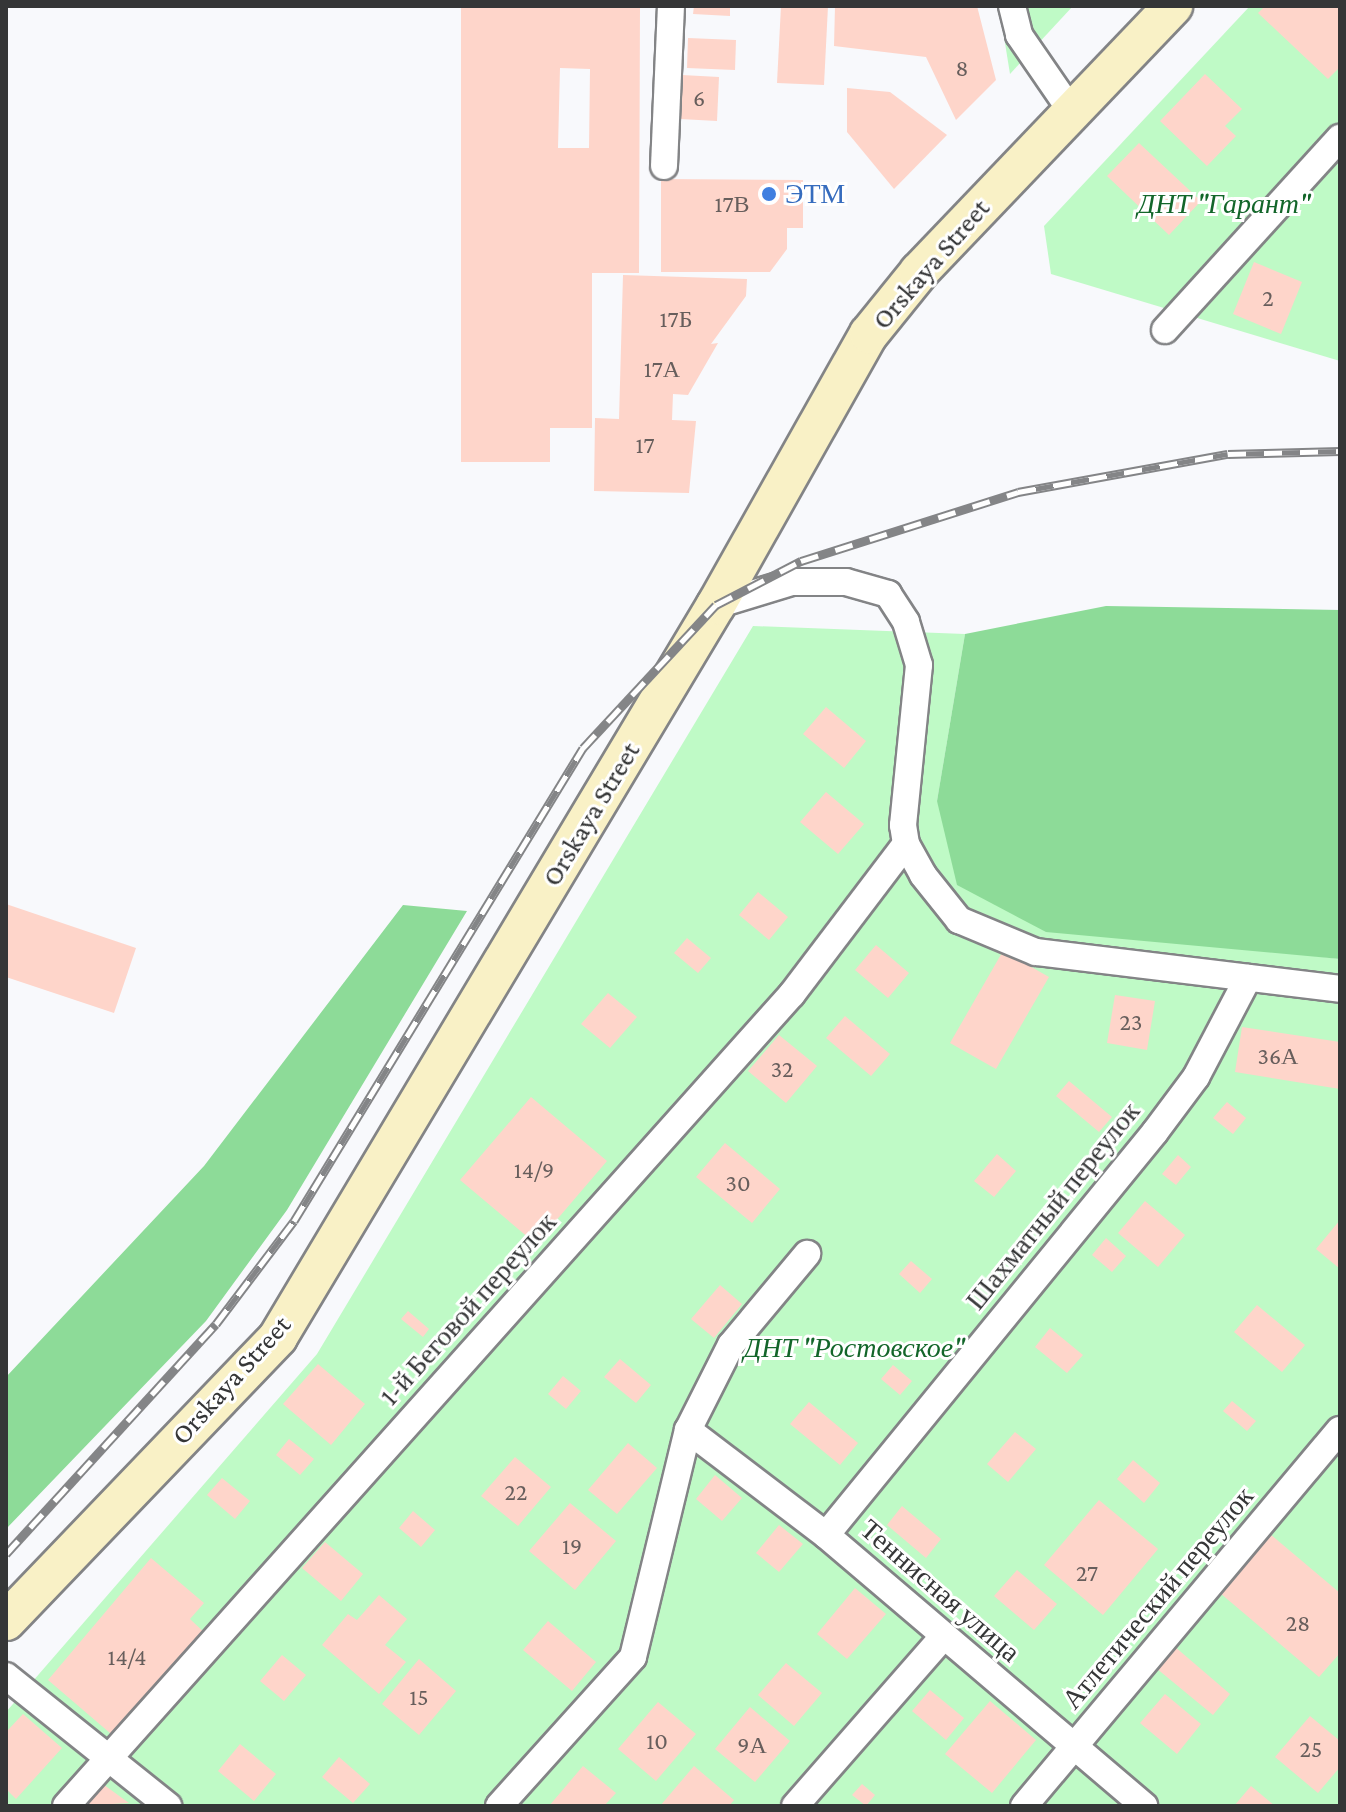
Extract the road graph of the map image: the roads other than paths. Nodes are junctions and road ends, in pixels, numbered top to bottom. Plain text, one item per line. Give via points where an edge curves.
1 (671, 6) edge
2 (1012, 6) edge
3 (1173, 6) edge
4 (1072, 112) junction
5 (1340, 138) edge
6 (664, 166) dead end
7 (1165, 330) dead end
8 (716, 605) junction
9 (906, 844) junction
10 (1248, 978) junction
11 (1340, 989) edge
12 (807, 1254) dead end
13 (688, 1430) junction
14 (1340, 1430) edge
15 (826, 1535) junction
16 (6, 1621) edge
17 (943, 1637) junction
18 (6, 1676) edge
19 (1073, 1749) junction
20 (110, 1757) junction
21 (66, 1806) edge
22 (168, 1806) edge
23 (499, 1806) edge
24 (795, 1806) edge
25 (1024, 1806) edge
26 (1144, 1806) edge

1 - 6 street
2 - 4 street via 1019,35
3 - 4 main road, Orskaya Street
4 - 8 main road, Orskaya Street via 919,272 869,334
5 - 7 street
8 - 9 street via 791,582 846,582 888,594 906,622 919,665 903,825
8 - 16 main road, Orskaya Street via 278,1337
9 - 10 street via 959,920 1036,952
9 - 20 street, 1-й Беговой переулок via 792,994
10 - 11 street
10 - 15 street, Шахматный переулок via 1196,1077 1155,1132
12 - 13 street via 731,1345
13 - 15 street, Теннисная улица
13 - 23 street via 633,1657
14 - 19 street, Атлетический переулок
15 - 17 street, Теннисная улица
17 - 19 street, Теннисная улица
17 - 24 street
18 - 20 street
19 - 25 street, Атлетический переулок
19 - 26 street, Теннисная улица
20 - 21 street, 1-й Беговой переулок
20 - 22 street

